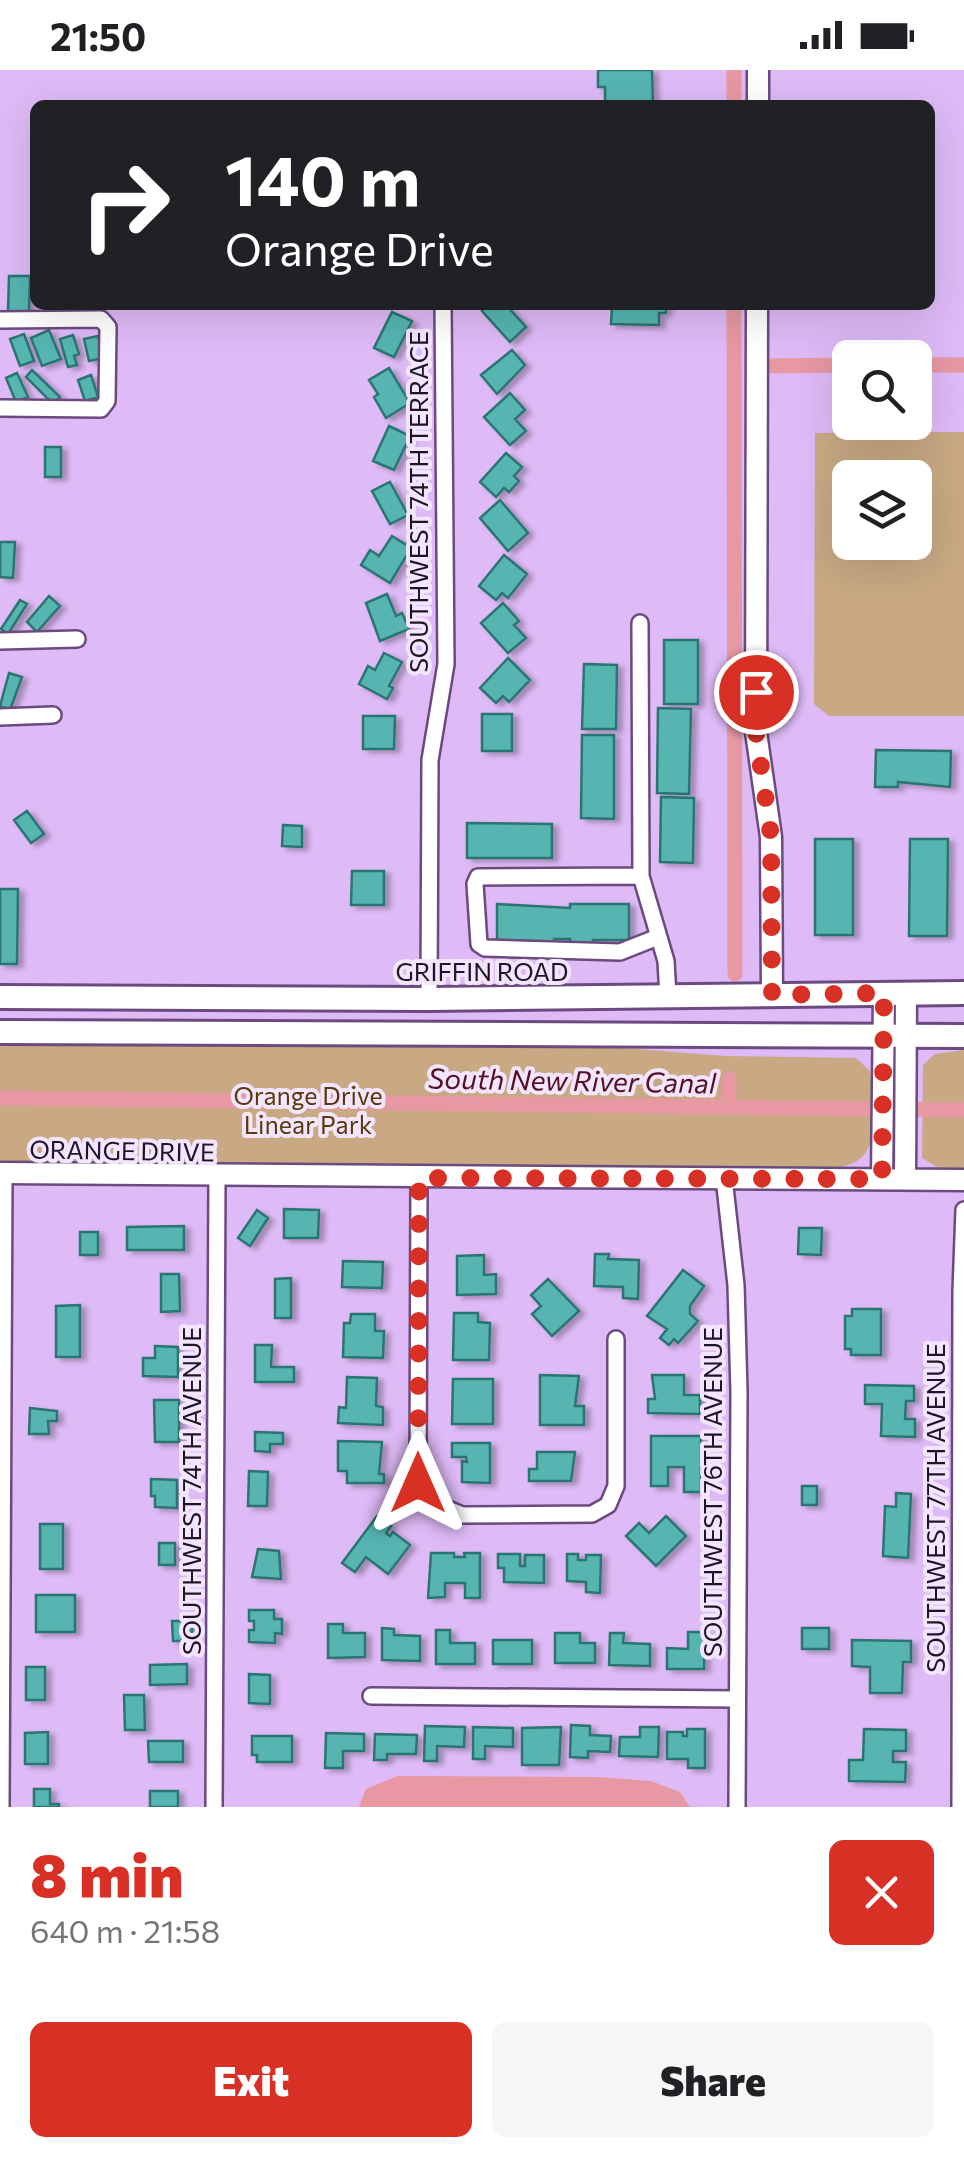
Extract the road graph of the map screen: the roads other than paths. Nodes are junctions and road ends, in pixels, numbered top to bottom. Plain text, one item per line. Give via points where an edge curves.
1 (758, 70) edge
2 (758, 100) edge
3 (443, 310) edge
4 (757, 310) edge
5 (0, 320) edge
6 (0, 408) edge
7 (640, 623) dead end
8 (77, 639) dead end
9 (0, 641) edge
10 (53, 715) dead end
11 (0, 717) edge
12 (641, 876) junction
13 (658, 937) junction
14 (895, 993) junction
15 (964, 993) edge
16 (772, 995) junction
17 (668, 996) junction
18 (0, 997) edge
19 (429, 999) junction
20 (478, 999) junction
21 (0, 1032) edge
22 (388, 1034) junction
23 (449, 1034) junction
24 (894, 1035) junction
25 (964, 1036) edge
26 (2, 1174) edge
27 (217, 1176) junction
28 (419, 1178) junction
29 (724, 1178) junction
30 (882, 1179) junction
31 (905, 1179) junction
32 (964, 1180) edge
33 (964, 1210) edge
34 (616, 1339) dead end
35 (370, 1696) dead end
36 (737, 1698) junction
37 (0, 1807) edge
38 (214, 1807) edge
39 (737, 1807) edge
40 (960, 1807) edge

1 - 2 street
3 - 19 street, SOUTHWEST 74TH TERRACE via 446,664 430,760
4 - 16 street via 756,732 771,836
5 - 6 street via 100,319 108,327 107,401 101,410
7 - 12 street
8 - 9 street
10 - 11 street
12 - 13 street
12 - 13 street via 478,877 479,944 620,952
13 - 17 street
14 - 15 main road, GRIFFIN ROAD
14 - 16 main road, GRIFFIN ROAD
14 - 24 street
16 - 17 main road, GRIFFIN ROAD
17 - 20 main road, GRIFFIN ROAD
18 - 19 main road, GRIFFIN ROAD
19 - 20 main road, GRIFFIN ROAD
19 - 22 main road via 419,1016
20 - 23 main road via 455,1017
21 - 22 main road
22 - 23 main road
23 - 24 main road
24 - 25 main road
24 - 30 street via 883,1078
24 - 31 street via 906,1078
26 - 27 street, ORANGE DRIVE
26 - 37 street
27 - 28 street, ORANGE DRIVE
27 - 38 street, SOUTHWEST 74TH AVENUE
28 - 29 street, ORANGE DRIVE
28 - 34 street via 418,1483 431,1502 462,1516 592,1514 608,1505 616,1486
29 - 30 street, ORANGE DRIVE
29 - 36 street, SOUTHWEST 76TH AVENUE via 739,1392
30 - 31 street, ORANGE DRIVE
31 - 32 street, ORANGE DRIVE
33 - 40 street, SOUTHWEST 77TH AVENUE
35 - 36 street
36 - 39 street, SOUTHWEST 76TH AVENUE

